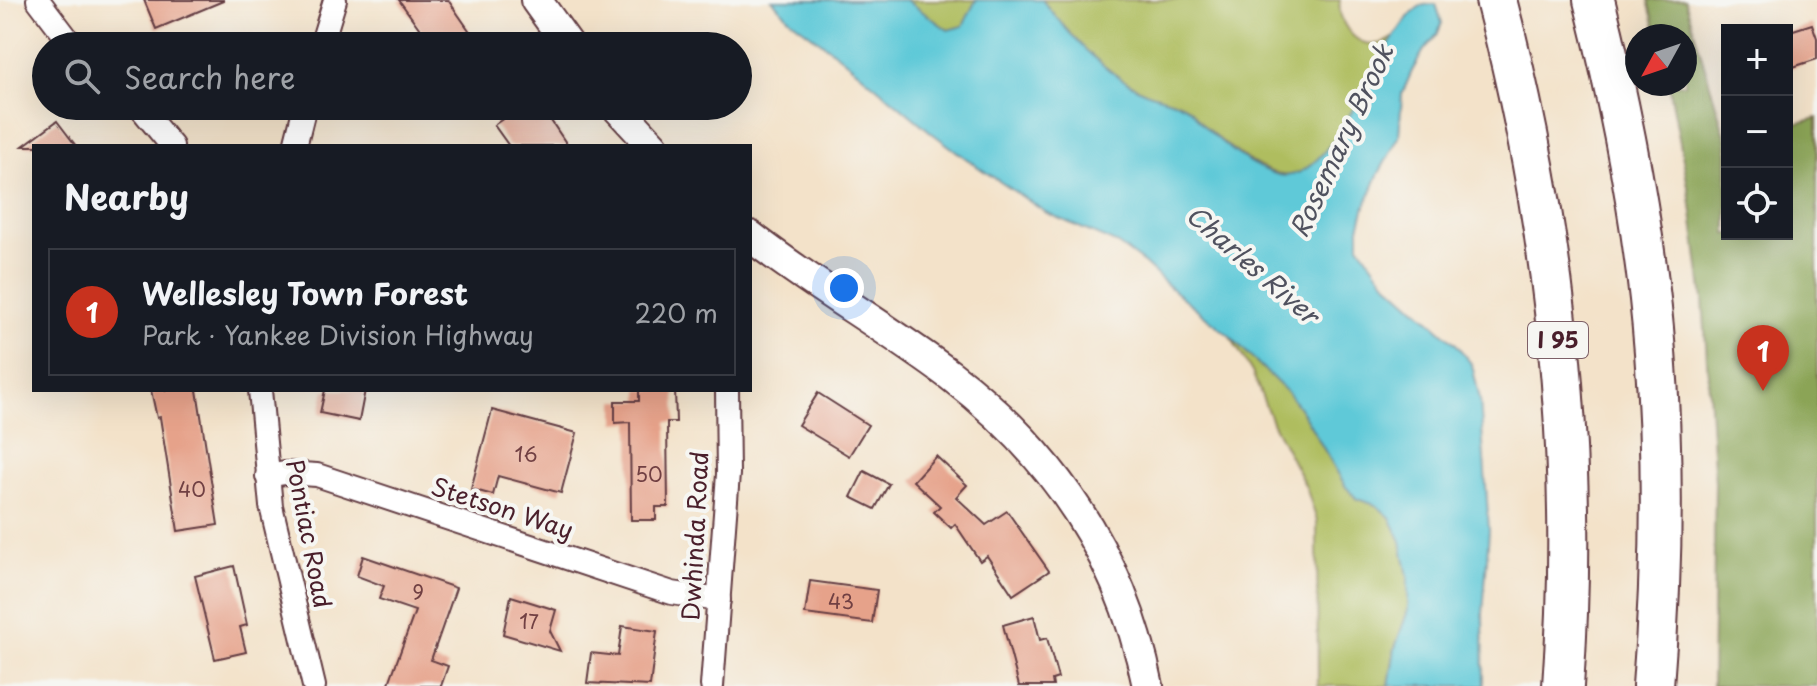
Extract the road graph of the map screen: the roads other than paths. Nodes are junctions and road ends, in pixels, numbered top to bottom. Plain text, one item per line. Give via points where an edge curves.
1 (38, 0) edge
2 (335, 0) edge
3 (536, 0) edge
4 (1496, 0) edge
5 (1594, 0) edge
6 (62, 32) edge
7 (325, 32) edge
8 (559, 32) edge
9 (151, 120) edge
10 (302, 120) edge
11 (629, 120) edge
12 (170, 144) edge
13 (296, 144) edge
14 (651, 144) edge
15 (752, 238) edge
16 (260, 392) edge
17 (727, 392) edge
18 (267, 476) junction
19 (719, 600) junction
20 (314, 686) edge
21 (712, 686) edge
22 (1148, 686) edge
23 (1563, 686) edge
24 (1653, 686) edge

1 - 6 street
2 - 7 street
3 - 8 main road
4 - 23 highway, I 95 via 1530,143 1558,331 1568,532
5 - 24 highway via 1636,198 1655,353 1661,509
9 - 12 street
10 - 13 street
11 - 14 main road
15 - 22 main road via 950,375 1032,450 1071,498 1101,550 1121,595
16 - 18 street, Pontiac Road
17 - 19 street, Dwhinda Road via 728,474
18 - 19 street, Stetson Way via 317,475 672,593
18 - 20 street, Pontiac Road via 277,539
19 - 21 street, Dwhinda Road

